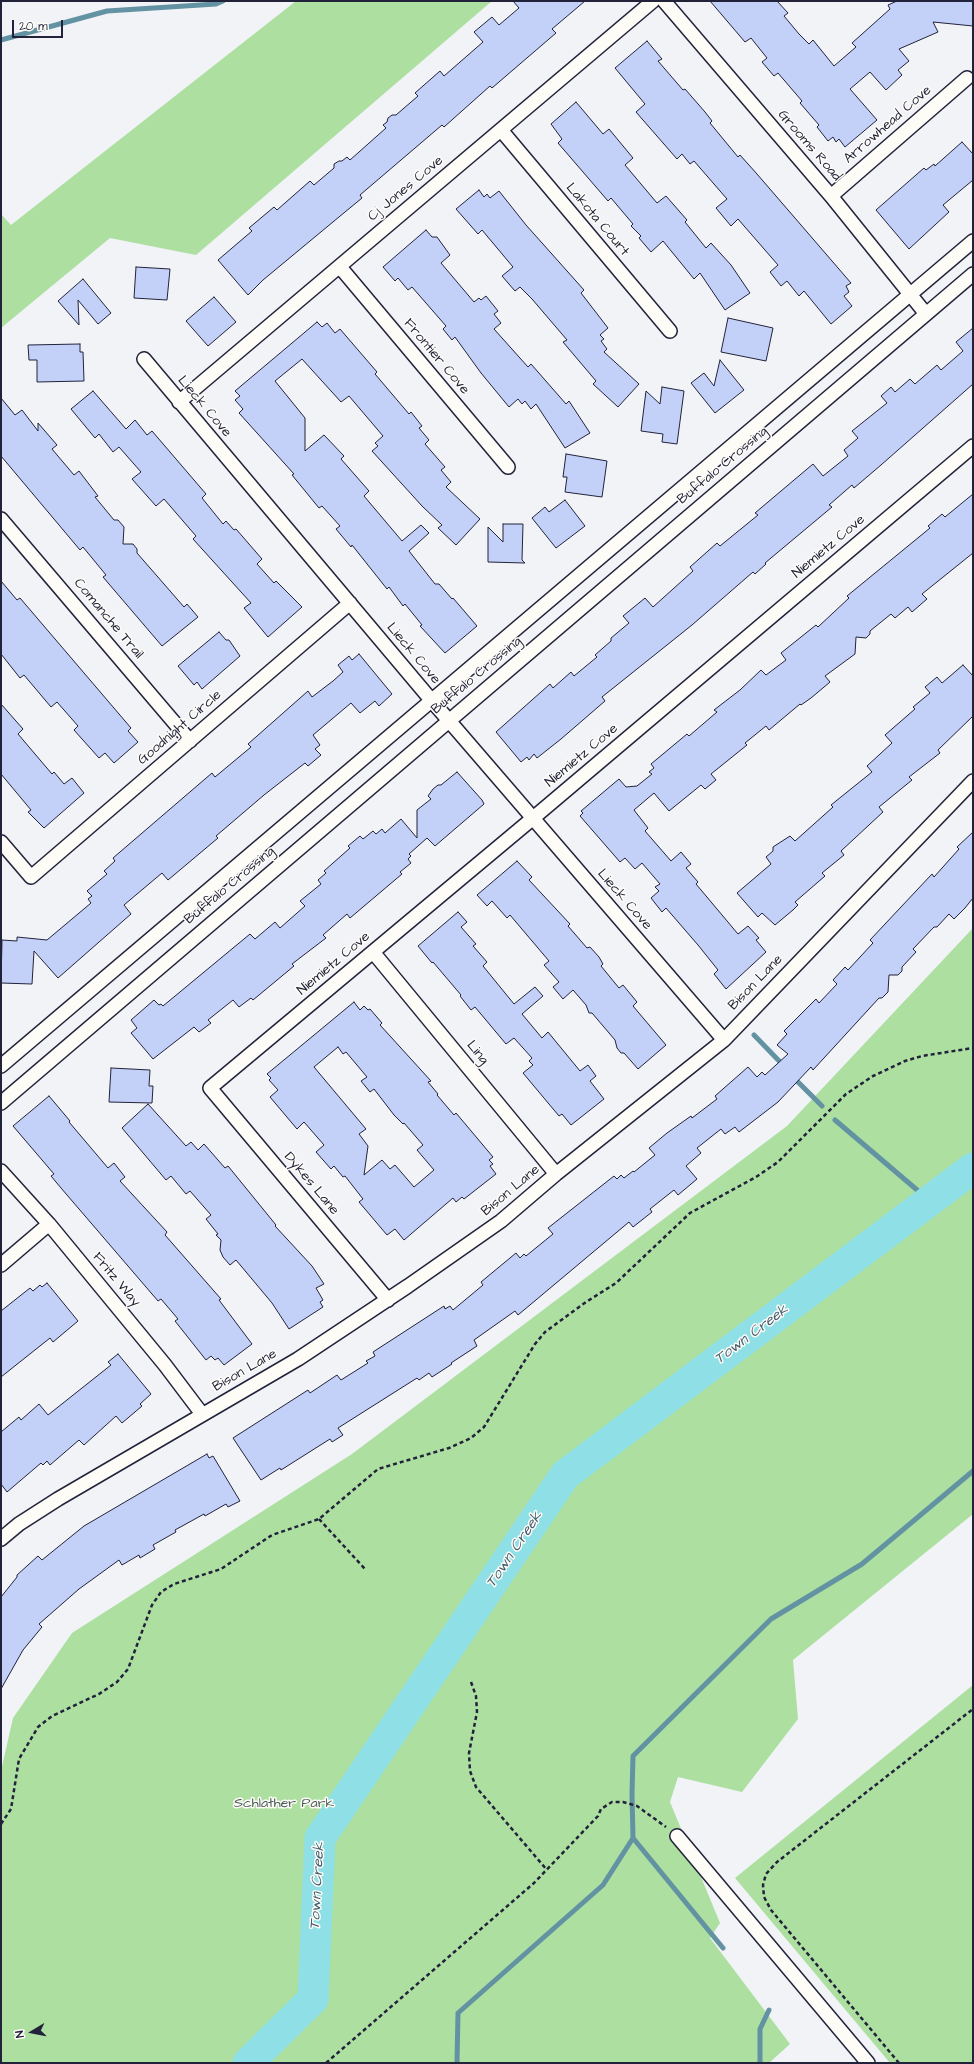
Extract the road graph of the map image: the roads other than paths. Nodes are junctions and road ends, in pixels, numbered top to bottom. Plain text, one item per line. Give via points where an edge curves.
1 (653, 1) edge
2 (664, 1) edge
3 (967, 78) dead end
4 (501, 130) junction
5 (831, 196) junction
6 (973, 241) edge
7 (340, 267) junction
8 (973, 274) edge
9 (910, 294) junction
10 (926, 314) junction
11 (670, 331) dead end
12 (144, 359) dead end
13 (179, 402) junction
14 (973, 446) edge
15 (508, 467) dead end
16 (1, 519) edge
17 (350, 603) junction
18 (432, 700) junction
19 (449, 721) junction
20 (190, 741) junction
21 (973, 781) edge
22 (532, 819) junction
23 (1, 842) edge
24 (372, 952) junction
25 (724, 1040) junction
26 (1, 1066) edge
27 (210, 1088) joint
28 (1, 1103) edge
29 (1, 1171) edge
30 (556, 1174) junction
31 (50, 1224) junction
32 (1, 1265) edge
33 (388, 1300) junction
34 (202, 1414) junction
35 (1, 1539) edge
36 (677, 1836) road end
37 (868, 2063) edge

1 - 4 street, Cj Jones Cove
2 - 5 street, Grooms Road
3 - 5 street, Arrowhead Cove
4 - 7 street, Cj Jones Cove
4 - 11 street, Lakota Court
5 - 9 street, Grooms Road
6 - 9 street, Buffalo Crossing
7 - 13 street, Cj Jones Cove
7 - 15 street, Frontier Cove
8 - 10 street, Buffalo Crossing
9 - 10 street, Grooms Road
9 - 18 street, Buffalo Crossing
10 - 19 street, Buffalo Crossing
12 - 13 street, Lieck Cove
13 - 17 street, Lieck Cove
14 - 22 street, Niemietz Cove
16 - 20 street, Comanche Trail
17 - 18 street, Lieck Cove
17 - 20 street, Goodnight Circle
18 - 19 street, Lieck Cove
18 - 26 street, Buffalo Crossing
19 - 22 street, Lieck Cove
19 - 28 street, Buffalo Crossing
20 - 23 street, Goodnight Circle via 31,877
21 - 25 street, Bison Lane
22 - 24 street, Niemietz Cove
22 - 25 street, Lieck Cove
24 - 27 street, Niemietz Cove
24 - 30 street, Ling
25 - 30 street, Bison Lane
27 - 33 street, Dykes Lane
29 - 31 street, Fritz Way
30 - 33 street, Bison Lane via 501,1221
31 - 32 street
31 - 34 street, Fritz Way
33 - 34 street, Bison Lane via 298,1359
34 - 35 street, Bison Lane via 58,1499
36 - 37 street

